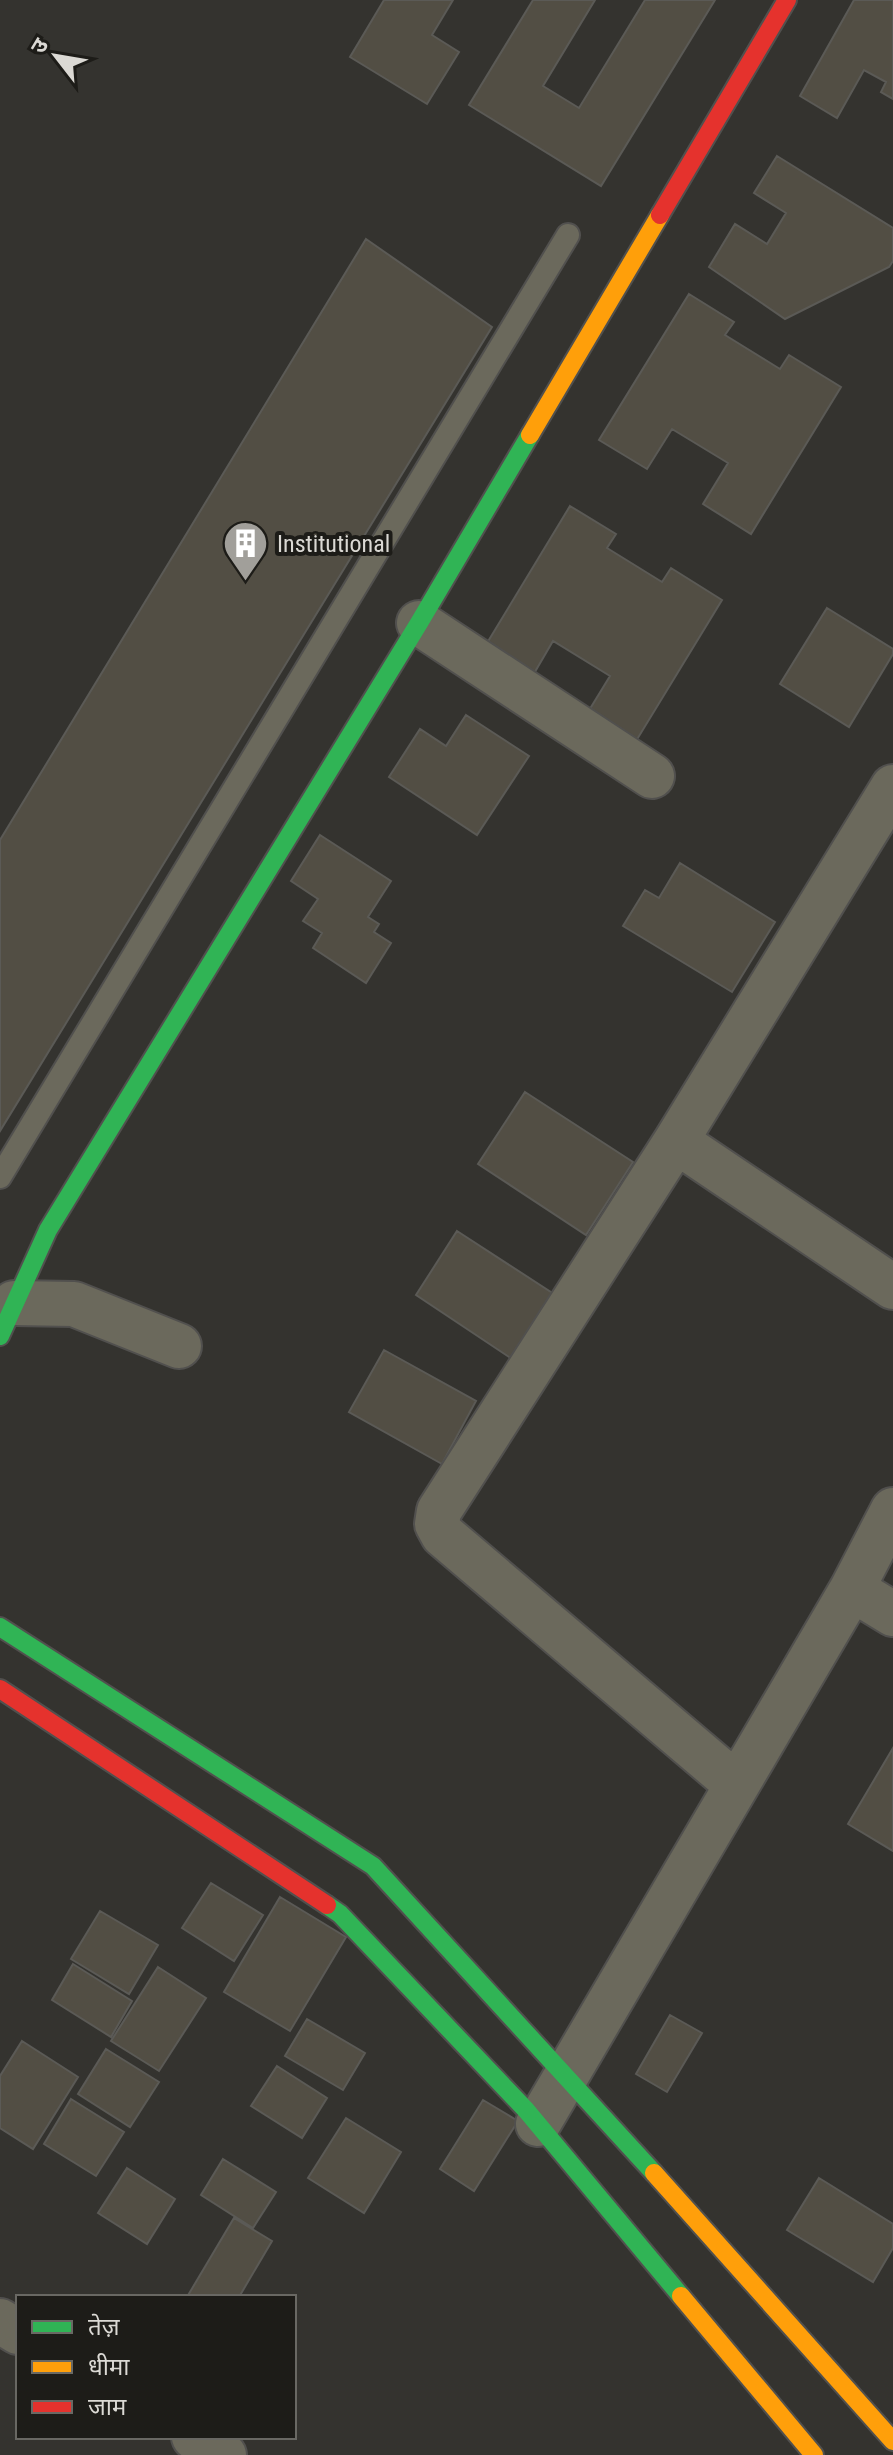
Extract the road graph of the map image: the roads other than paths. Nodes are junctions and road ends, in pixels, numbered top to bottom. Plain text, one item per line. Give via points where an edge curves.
1 (787, 0) edge
2 (568, 235) dead end
3 (419, 623) junction
4 (652, 776) dead end
5 (893, 787) edge
6 (676, 1141) junction
7 (0, 1177) edge
8 (893, 1287) edge
9 (7, 1320) edge
10 (179, 1346) dead end
11 (893, 1510) edge
12 (852, 1589) junction
13 (893, 1614) edge
14 (0, 1627) edge
15 (0, 1689) edge
16 (737, 1785) junction
17 (567, 2075) junction
18 (538, 2124) junction
19 (197, 2439) edge
20 (893, 2441) edge
21 (224, 2455) edge
22 (814, 2455) edge

1 - 3 street
2 - 7 lane
3 - 4 street
3 - 9 street via 48,1230
5 - 6 street
6 - 8 street
6 - 16 street via 439,1511 437,1524 443,1535
9 - 10 street via 74,1304
11 - 12 street
12 - 13 street
12 - 16 street
14 - 17 street via 373,1866
15 - 18 street via 340,1914
16 - 17 street
17 - 18 street
17 - 20 street
18 - 22 street
19 - 21 street

